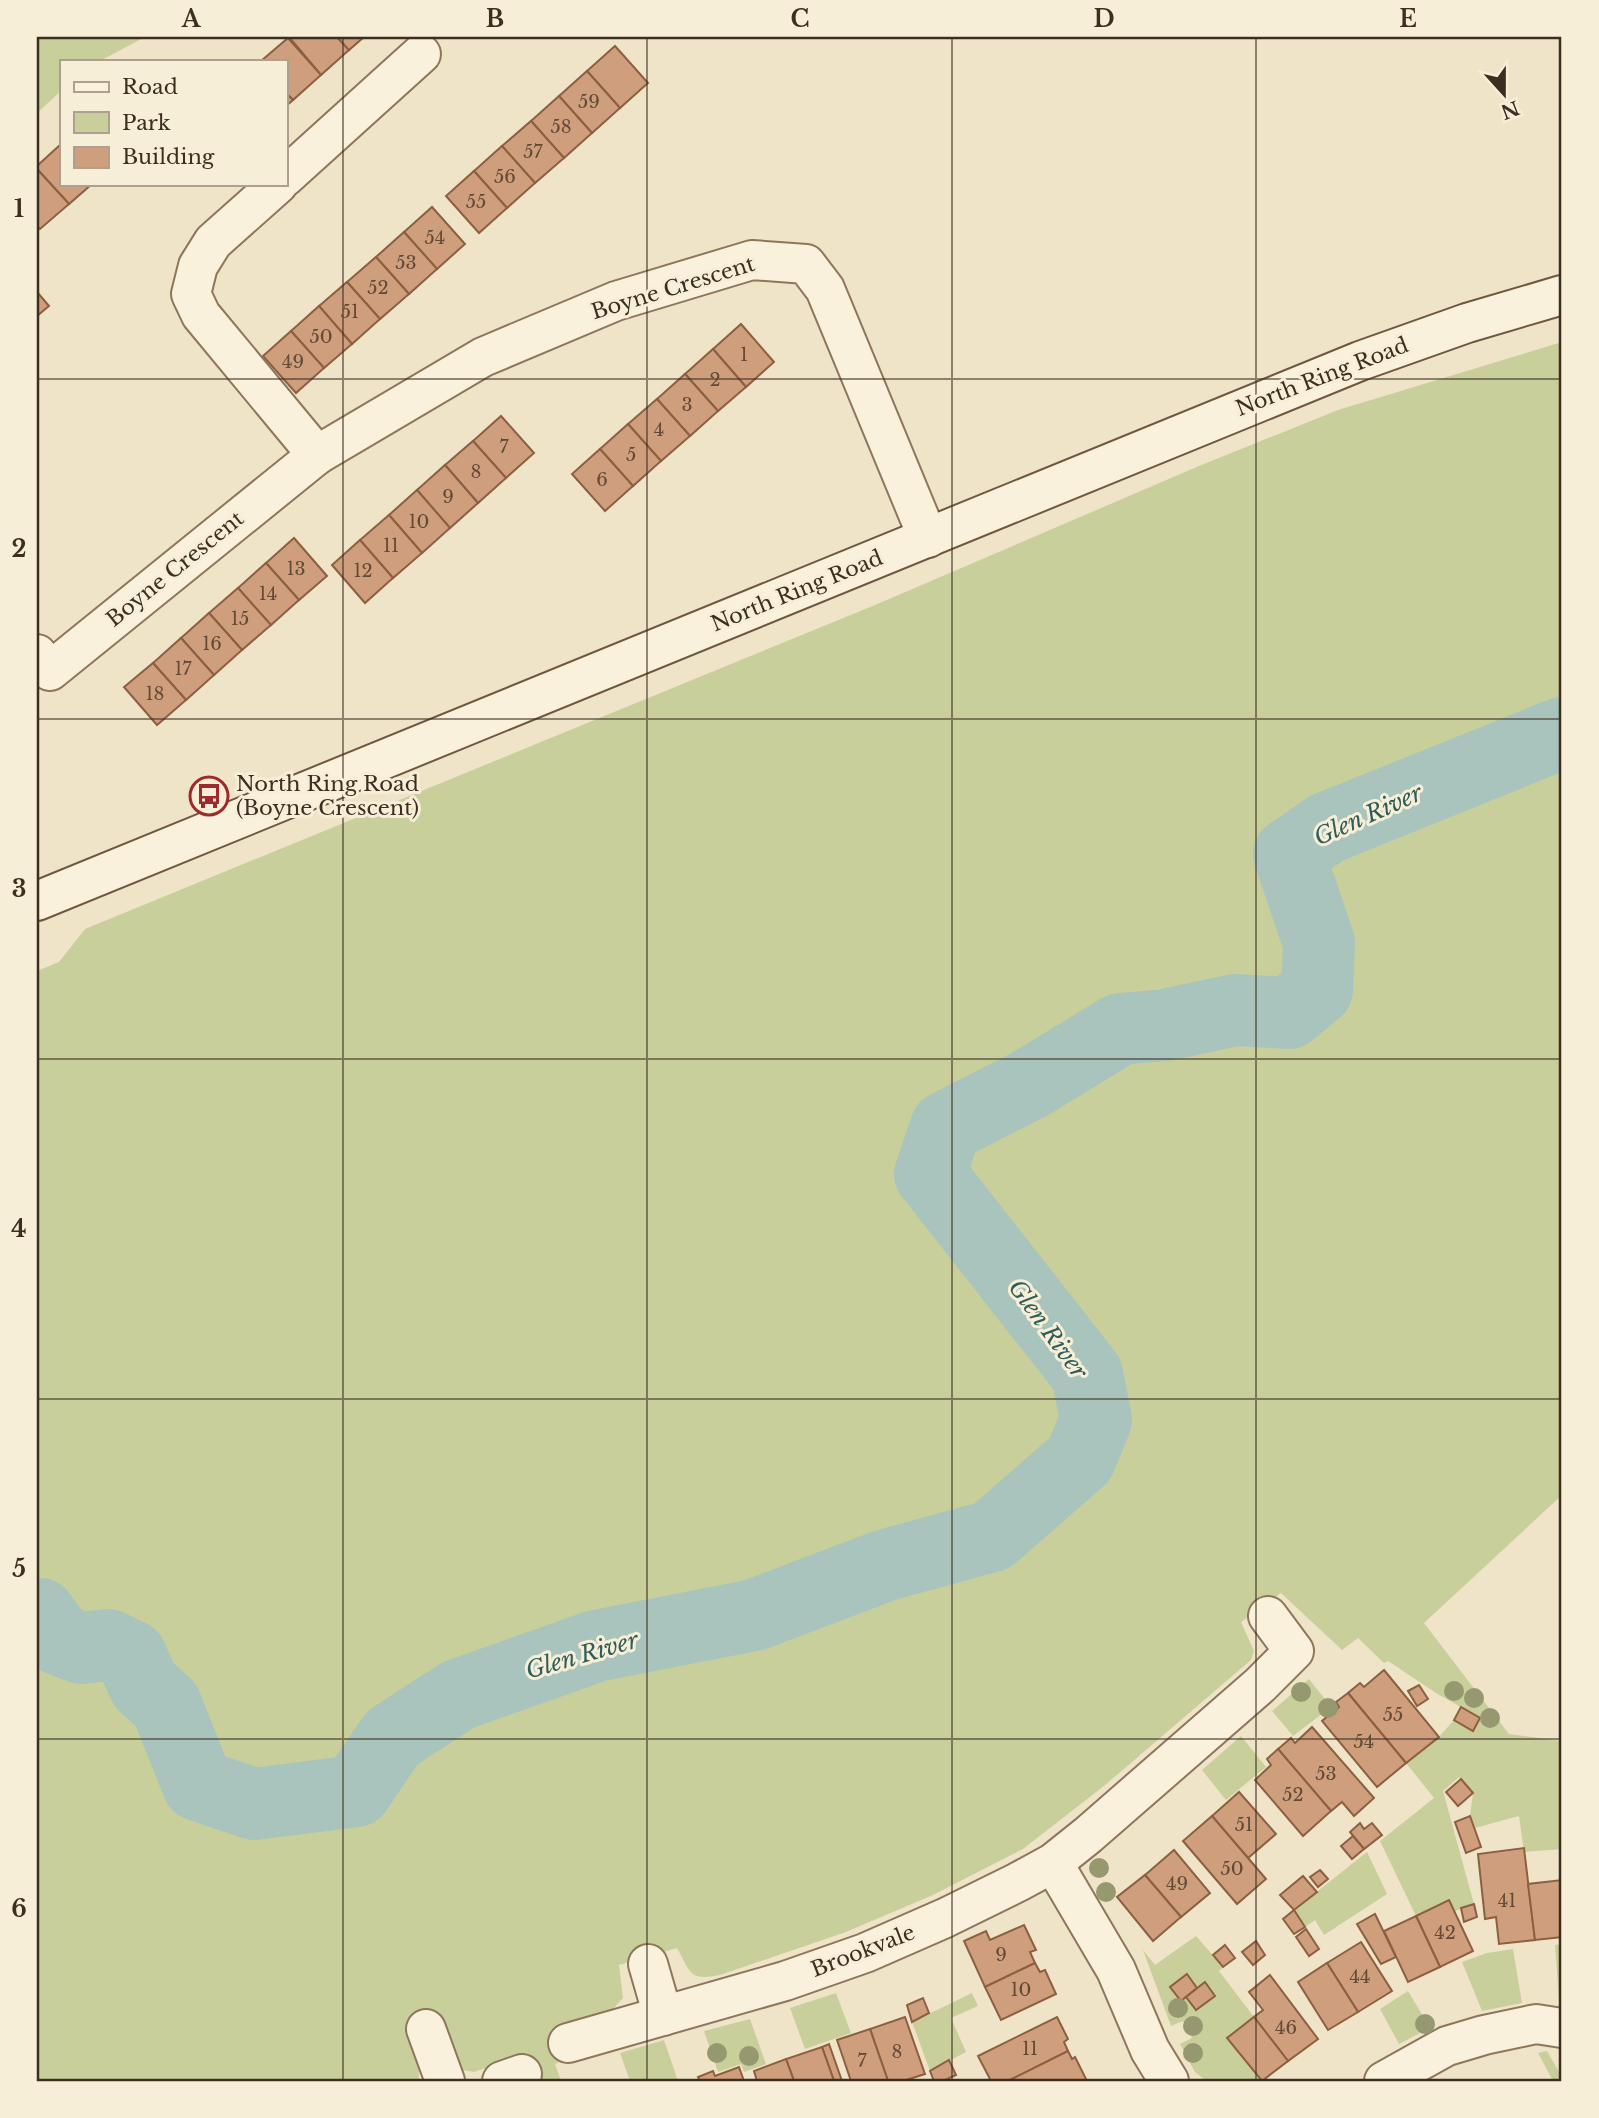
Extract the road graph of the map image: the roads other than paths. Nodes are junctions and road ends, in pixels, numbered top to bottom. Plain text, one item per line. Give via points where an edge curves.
1 (421, 54) dead end
2 (287, 175) edge
3 (276, 186) edge
4 (1562, 295) edge
5 (317, 455) junction
6 (928, 538) junction
7 (37, 654) edge
8 (37, 901) edge
9 (1268, 1616) dead end
10 (1053, 1863) junction
11 (648, 1964) dead end
12 (663, 2015) junction
13 (1562, 2028) edge
14 (426, 2029) dead end
15 (568, 2043) dead end
16 (445, 2081) edge
17 (1169, 2081) edge
18 (1384, 2081) edge

1 - 2 street
3 - 5 street via 214,242 198,266 191,294 201,315
4 - 6 street, North Ring Road via 1360,361
5 - 6 street, Boyne Crescent via 482,358 616,301 752,260 806,264 825,289
5 - 7 street, Boyne Crescent via 50,671
6 - 8 street, North Ring Road
9 - 10 street, Brookvale via 1294,1651
10 - 12 street, Brookvale via 865,1953
10 - 17 street via 1116,1970 1150,2050
11 - 12 street
12 - 15 street, Brookvale
13 - 18 street via 1536,2024 1483,2035 1447,2046
14 - 16 street

